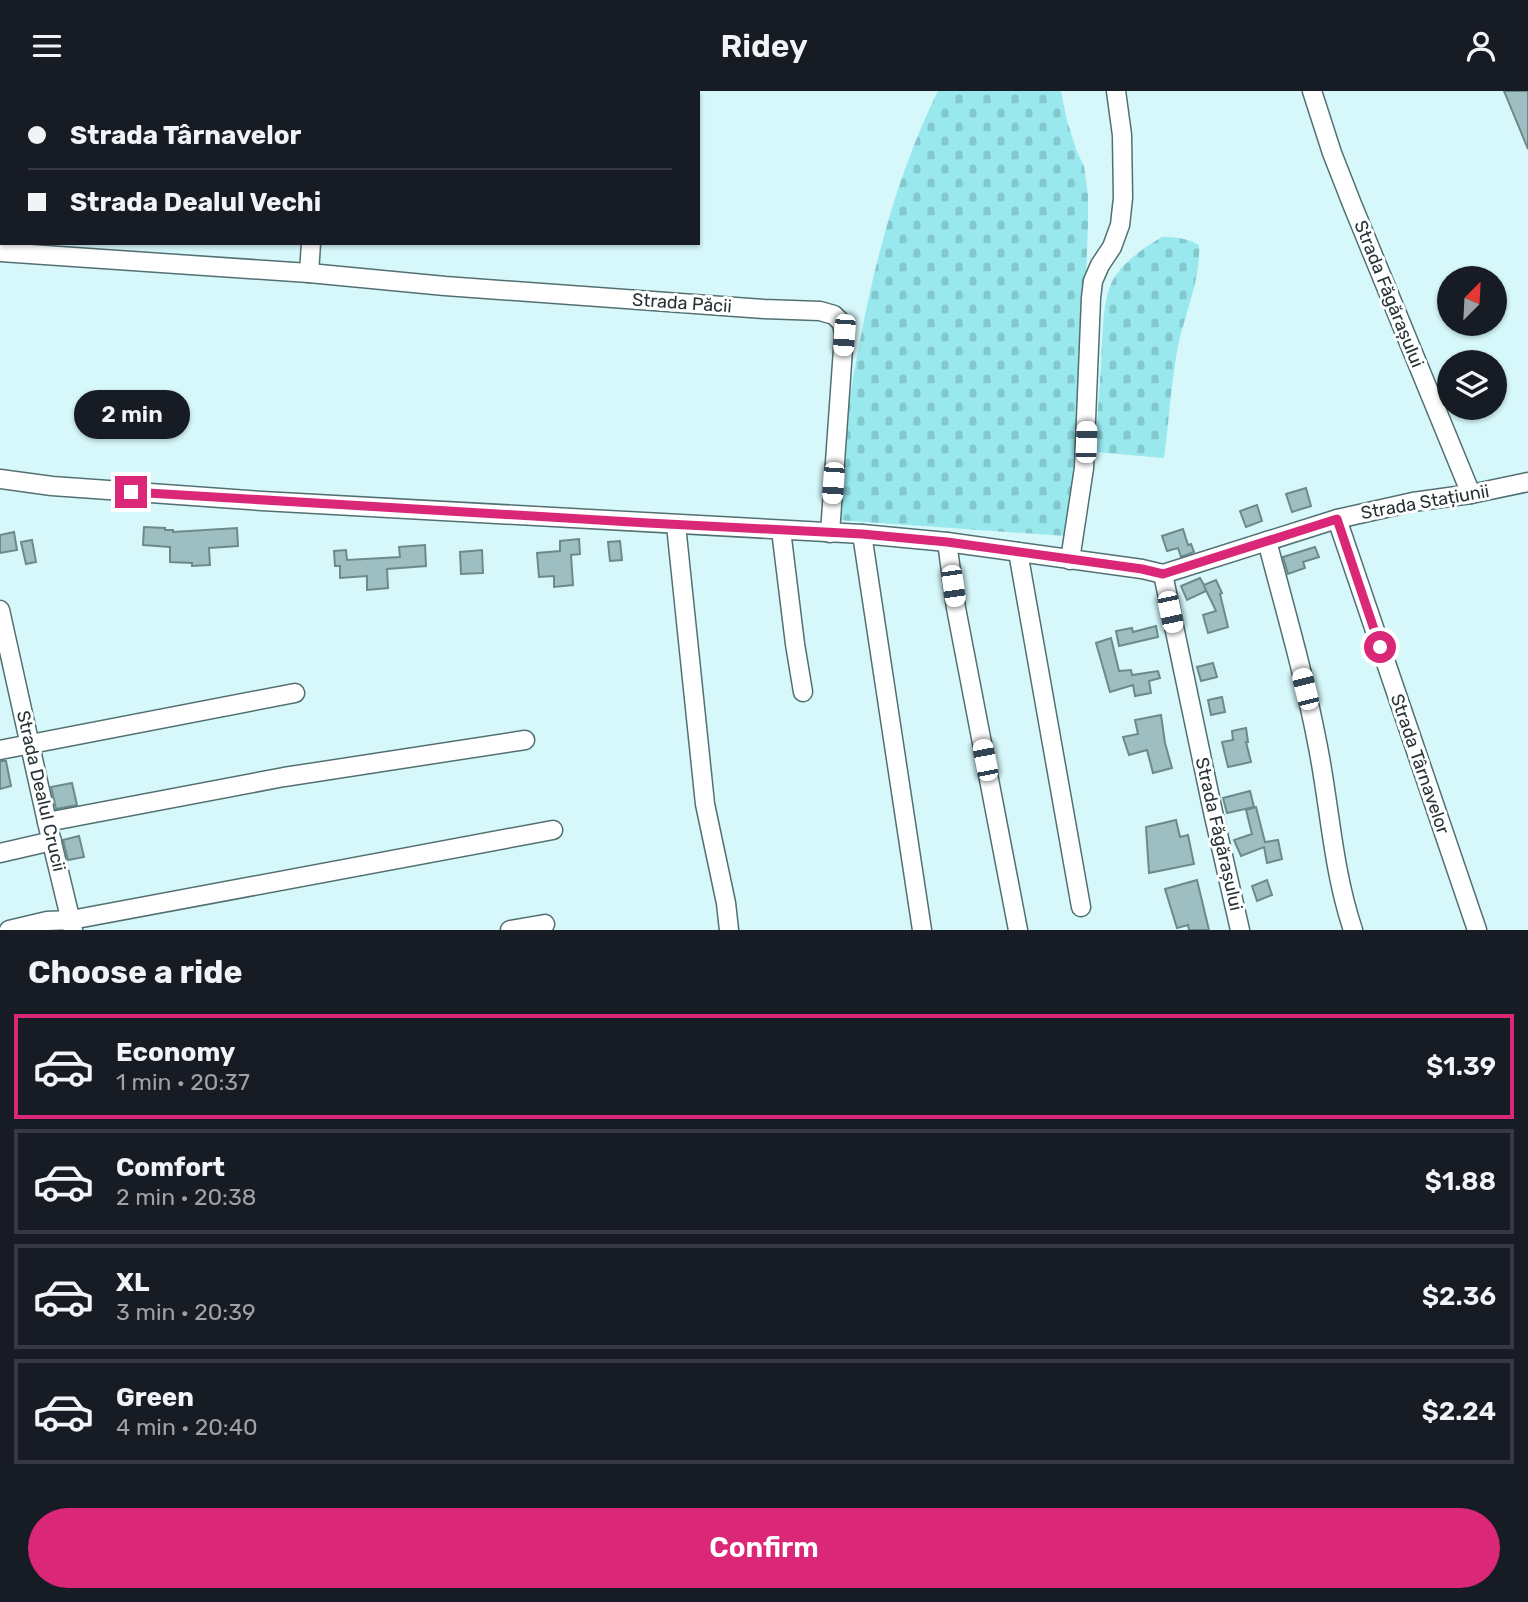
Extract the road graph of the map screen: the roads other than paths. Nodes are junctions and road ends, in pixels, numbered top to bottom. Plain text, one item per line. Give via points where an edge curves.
1 (1116, 91) edge
2 (1312, 91) edge
3 (311, 245) edge
4 (8, 249) edge
5 (309, 273) junction
6 (0, 479) edge
7 (1528, 482) edge
8 (1471, 494) junction
9 (1337, 519) junction
10 (676, 525) junction
11 (781, 530) junction
12 (830, 533) junction
13 (862, 534) junction
14 (1266, 541) junction
15 (947, 542) junction
16 (1017, 552) junction
17 (1070, 560) junction
18 (1163, 574) junction
19 (0, 610) edge
20 (803, 692) dead end
21 (295, 693) dead end
22 (525, 740) dead end
23 (30, 743) junction
24 (0, 750) edge
25 (47, 822) junction
26 (553, 829) dead end
27 (52, 841) junction
28 (0, 853) edge
29 (1081, 907) dead end
30 (545, 924) dead end
31 (72, 925) edge
32 (9, 930) edge
33 (510, 930) edge
34 (729, 930) edge
35 (922, 930) edge
36 (1018, 930) edge
37 (1240, 930) edge
38 (1353, 930) edge
39 (1476, 930) edge

1 - 17 street via 1123,198 1120,225 1093,281 1084,468
2 - 8 street, Strada Făgărașului via 1347,192
3 - 5 street
4 - 5 street, Strada Păcii
5 - 12 street, Strada Păcii via 834,315 842,323 844,335
6 - 10 street via 262,501
7 - 8 street, Strada Stațiunii
8 - 9 street, Strada Stațiunii
9 - 14 street, Strada Stațiunii
9 - 39 street, Strada Târnavelor
10 - 11 street
10 - 34 street via 705,804
11 - 12 street
11 - 20 street
12 - 13 street
13 - 15 street
13 - 35 street
14 - 18 street, Strada Stațiunii
14 - 38 street via 1318,747 1338,871
15 - 16 street
15 - 36 street
16 - 17 street
16 - 29 street
17 - 18 street
18 - 37 street, Strada Făgărașului
19 - 23 street, Strada Dealul Crucii
21 - 23 street
22 - 25 street via 284,777
23 - 24 street
23 - 25 street, Strada Dealul Crucii
25 - 27 street, Strada Dealul Crucii
26 - 31 street
27 - 28 street
27 - 31 street, Strada Dealul Crucii
30 - 33 street
31 - 32 street via 47,921

